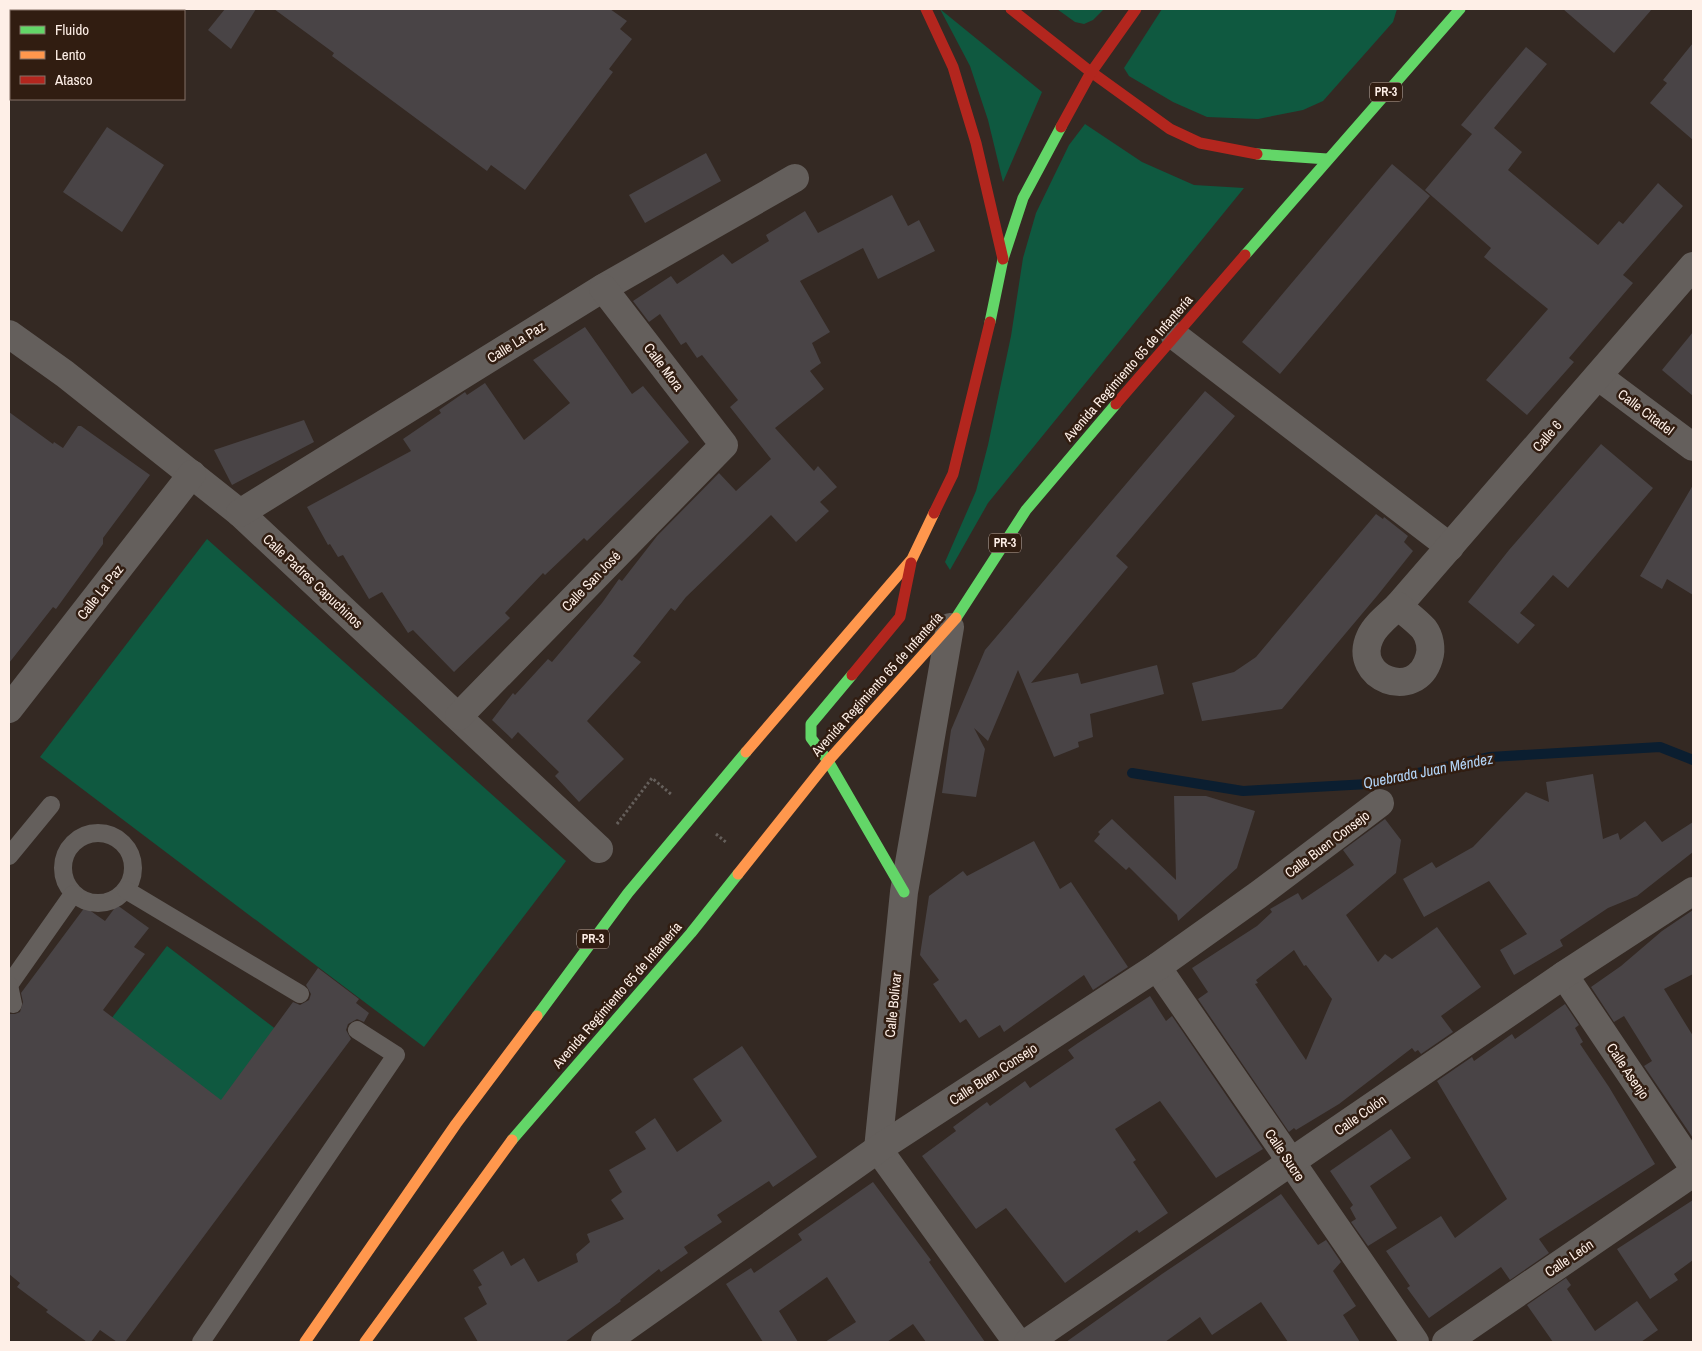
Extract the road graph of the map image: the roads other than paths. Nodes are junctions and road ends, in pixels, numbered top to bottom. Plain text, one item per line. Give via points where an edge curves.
1 (926, 9) edge
2 (1011, 9) edge
3 (1136, 9) edge
4 (1444, 9) edge
5 (1460, 9) edge
6 (1446, 25) junction
7 (1090, 74) junction
8 (1327, 158) junction
9 (795, 178) dead end
10 (1003, 259) junction
11 (1693, 266) edge
12 (603, 288) junction
13 (9, 334) edge
14 (1175, 336) junction
15 (1599, 377) junction
16 (724, 445) joint
17 (1693, 447) edge
18 (192, 474) junction
19 (240, 513) junction
20 (1450, 547) junction
21 (912, 559) junction
22 (1398, 606) dead end
23 (950, 627) junction
24 (9, 709) edge
25 (458, 716) junction
26 (828, 761) junction
27 (51, 804) dead end
28 (1380, 804) dead end
29 (599, 849) road end
30 (9, 856) edge
31 (126, 890) junction
32 (1693, 891) edge
33 (904, 892) junction
34 (74, 894) junction
35 (1157, 967) junction
36 (1564, 975) junction
37 (9, 985) edge
38 (300, 994) dead end
39 (13, 1004) dead end
40 (357, 1030) dead end
41 (878, 1149) junction
42 (1290, 1164) junction
43 (1693, 1167) edge
44 (1693, 1173) edge
45 (201, 1342) edge
46 (305, 1342) edge
47 (364, 1342) edge
48 (605, 1342) edge
49 (1017, 1342) edge
50 (1028, 1342) edge
51 (1415, 1342) edge
52 (1446, 1342) edge

1 - 10 main road via 953,67 976,143
2 - 7 main road
3 - 7 main road, PR-3
4 - 6 main road
5 - 6 main road, Avenida Regimiento 65 de Infantería / PR-3
6 - 8 main road, Avenida Regimiento 65 de Infantería / PR-3
7 - 8 main road via 1158,122 1184,137 1209,146 1259,154
7 - 10 main road, PR-3 via 1023,198
8 - 14 main road, Avenida Regimiento 65 de Infantería / PR-3
9 - 12 street, Calle La Paz
10 - 21 main road, PR-3 via 980,370 953,474
11 - 15 street, Calle 6
12 - 16 street, Calle Mora
12 - 19 street, Calle La Paz
13 - 18 street, Calle Padres Capuchinos
14 - 20 street
14 - 23 main road, Avenida Regimiento 65 de Infantería / PR-3 via 1026,510
15 - 17 street, Calle Citadel
15 - 20 street, Calle 6
16 - 25 street, Calle San José
18 - 19 street, Calle Padres Capuchinos
18 - 24 street, Calle La Paz
19 - 25 street, Calle Padres Capuchinos
20 - 22 street, Calle 6
21 - 26 main road via 900,617 811,724 811,738
21 - 46 main road, PR-3 via 628,893 456,1124
23 - 26 main road, Avenida Regimiento 65 de Infantería / PR-3
23 - 33 street, Calle Bolívar
25 - 29 street, Calle Padres Capuchinos
26 - 33 main road
26 - 47 main road, Avenida Regimiento 65 de Infantería / PR-3 via 691,933 503,1151
27 - 30 lane
28 - 35 street, Calle Buen Consejo
31 - 34 lane via 117,898 100,903 84,901
31 - 34 lane via 132,874 131,857 117,839 95,833 79,839 66,851 63,874 66,885
31 - 38 lane
32 - 36 street, Calle Colón
33 - 41 street, Calle Bolívar
34 - 37 lane
35 - 41 street, Calle Buen Consejo
35 - 42 street, Calle Sucre
36 - 42 street, Calle Colón
36 - 43 street, Calle Asenjo
37 - 39 lane
40 - 45 lane via 396,1055
41 - 48 street, Calle Buen Consejo
41 - 49 street
42 - 50 street, Calle Colón
42 - 51 street, Calle Sucre
44 - 52 street, Calle León

